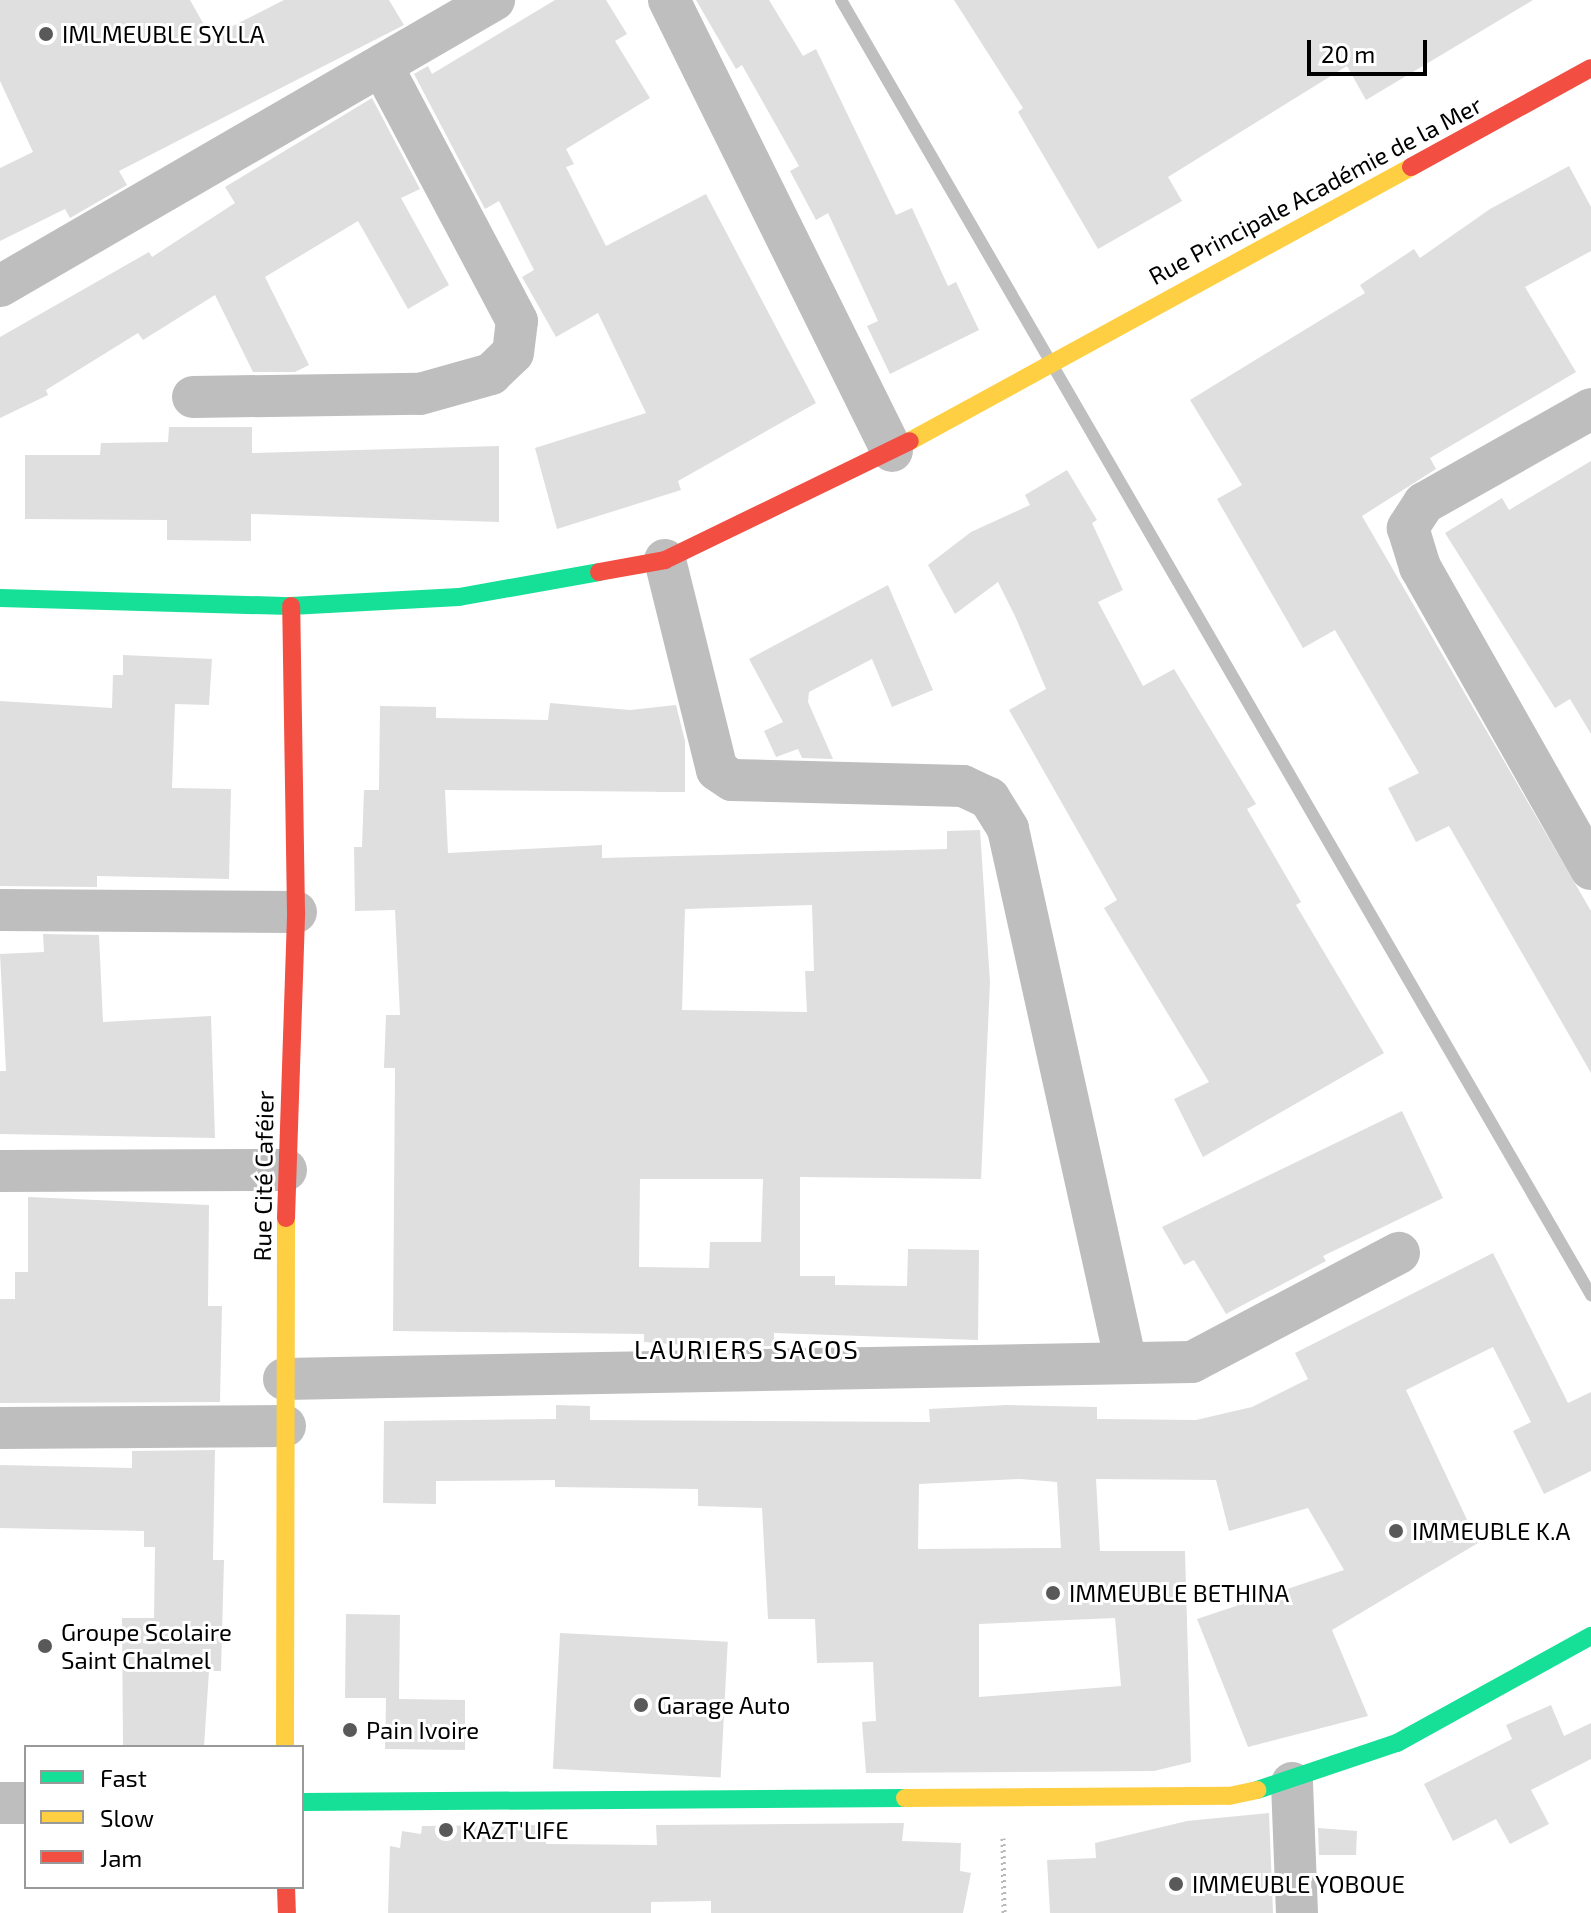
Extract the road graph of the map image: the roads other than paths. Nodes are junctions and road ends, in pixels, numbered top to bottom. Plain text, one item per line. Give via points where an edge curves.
1 (494, 0) edge
2 (669, 0) edge
3 (382, 66) junction
4 (1591, 68) edge
5 (0, 286) edge
6 (193, 397) dead end
7 (1591, 409) edge
8 (892, 451) junction
9 (665, 560) junction
10 (0, 598) edge
11 (291, 606) junction
12 (1591, 869) edge
13 (0, 910) edge
14 (296, 912) junction
15 (286, 1170) junction
16 (0, 1171) edge
17 (1399, 1253) dead end
18 (1126, 1363) junction
19 (284, 1379) junction
20 (285, 1426) junction
21 (0, 1428) edge
22 (1591, 1636) edge
23 (285, 1745) edge
24 (1292, 1783) junction
25 (304, 1802) edge
26 (0, 1803) edge
27 (24, 1803) edge
28 (286, 1889) edge
29 (287, 1913) edge
30 (1297, 1913) edge

1 - 3 street
2 - 8 street
3 - 5 street
3 - 6 street via 517,321 513,353 491,374 420,394
4 - 8 street, Rue Principale Académie de la Mer
7 - 12 street via 1424,503 1408,528 1420,567
8 - 9 street, Rue Principale Académie de la Mer
9 - 11 street, Rue Principale Académie de la Mer via 459,597
9 - 18 street via 717,770 732,780 963,786 989,798 1008,829
10 - 11 street, Rue Principale Académie de la Mer
11 - 14 street, Rue Cité Caféier
13 - 14 street
14 - 15 street, Rue Cité Caféier
15 - 16 street
15 - 19 street, Rue Cité Caféier
17 - 18 street via 1213,1355
18 - 19 street
19 - 20 street, Rue Cité Caféier
20 - 21 street
20 - 23 street, Rue Cité Caféier
22 - 24 street via 1397,1743
24 - 25 street via 1229,1796
24 - 30 street
26 - 27 street
28 - 29 street

